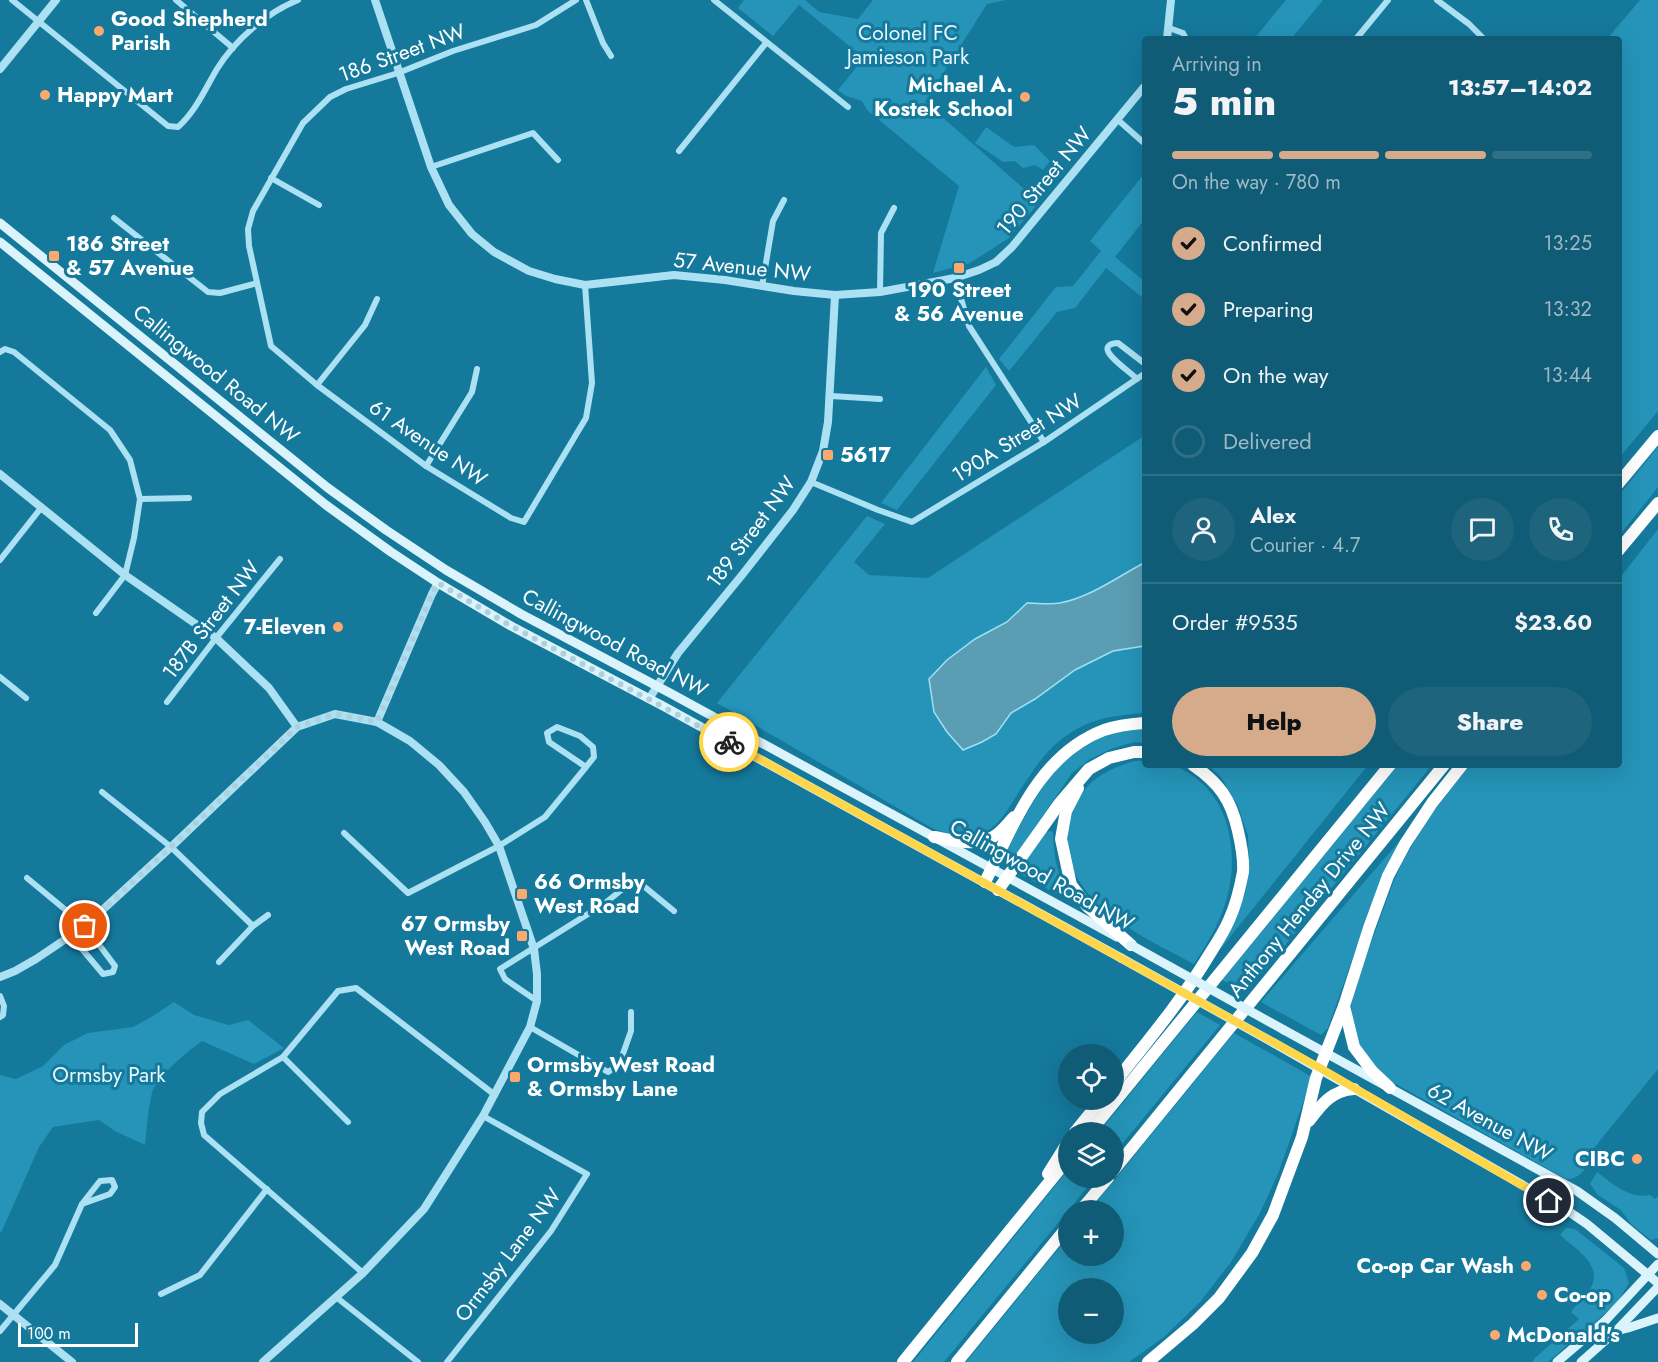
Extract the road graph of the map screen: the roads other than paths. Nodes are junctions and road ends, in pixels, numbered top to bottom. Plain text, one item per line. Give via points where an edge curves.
1 (12, 0) edge
2 (56, 0) edge
3 (176, 0) edge
4 (298, 0) edge
5 (375, 0) edge
6 (576, 0) edge
7 (586, 0) edge
8 (714, 0) edge
9 (1171, 0) edge
10 (1388, 0) edge
11 (1437, 0) edge
12 (38, 21) junction
13 (1169, 28) junction
14 (1168, 36) edge
15 (1185, 36) edge
16 (1358, 36) edge
17 (1481, 36) edge
18 (766, 43) junction
19 (233, 48) junction
20 (611, 56) dead end
21 (0, 69) edge
22 (398, 73) junction
23 (1142, 90) edge
24 (848, 107) dead end
25 (1118, 120) junction
26 (1142, 141) edge
27 (679, 151) dead end
28 (558, 160) dead end
29 (431, 167) junction
30 (271, 178) junction
31 (784, 200) dead end
32 (319, 205) dead end
33 (894, 208) dead end
34 (114, 218) dead end
35 (0, 223) edge
36 (0, 242) edge
37 (955, 278) junction
38 (257, 283) junction
39 (585, 285) junction
40 (762, 286) junction
41 (880, 292) junction
42 (835, 295) junction
43 (377, 298) dead end
44 (3, 350) edge
45 (1142, 361) edge
46 (477, 369) dead end
47 (1142, 375) edge
48 (1137, 379) junction
49 (317, 385) junction
50 (831, 396) junction
51 (880, 399) dead end
52 (1658, 436) edge
53 (1044, 442) junction
54 (426, 466) junction
55 (0, 474) edge
56 (1622, 479) edge
57 (812, 482) junction
58 (189, 498) dead end
59 (140, 499) junction
60 (1658, 503) edge
61 (41, 507) junction
62 (1622, 546) edge
63 (280, 559) dead end
64 (0, 560) edge
65 (446, 570) junction
66 (125, 575) junction
67 (438, 583) junction
68 (96, 614) dead end
69 (216, 639) junction
70 (0, 677) edge
71 (657, 686) junction
72 (26, 698) dead end
73 (650, 699) junction
74 (167, 702) dead end
75 (377, 722) junction
76 (1142, 723) edge
77 (297, 727) junction
78 (1142, 752) edge
79 (586, 767) junction
80 (1197, 768) edge
81 (1388, 768) edge
82 (1442, 768) edge
83 (1460, 768) edge
84 (1089, 769) junction
85 (102, 792) dead end
86 (1019, 812) junction
87 (344, 833) dead end
88 (934, 837) junction
89 (499, 846) junction
90 (171, 847) junction
91 (992, 868) junction
92 (1007, 876) junction
93 (27, 878) dead end
94 (985, 882) junction
95 (998, 890) junction
96 (674, 911) dead end
97 (268, 915) dead end
98 (85, 926) junction
99 (253, 926) junction
100 (71, 936) junction
101 (1131, 945) junction
102 (534, 949) junction
103 (219, 962) dead end
104 (0, 977) edge
105 (0, 996) edge
106 (537, 1001) junction
107 (1344, 1006) junction
108 (631, 1012) dead end
109 (0, 1017) edge
110 (530, 1027) junction
111 (1326, 1052) junction
112 (283, 1057) junction
113 (1320, 1068) junction
114 (1124, 1071) edge
115 (1390, 1088) junction
116 (1354, 1089) junction
117 (495, 1095) junction
118 (1093, 1110) edge
119 (483, 1116) junction
120 (348, 1122) dead end
121 (1083, 1122) edge
122 (1098, 1122) edge
123 (1306, 1124) junction
124 (1058, 1158) edge
125 (1124, 1158) edge
126 (1058, 1171) edge
127 (1100, 1188) edge
128 (267, 1189) junction
129 (1089, 1200) edge
130 (82, 1204) junction
131 (1027, 1209) junction
132 (1058, 1238) edge
133 (1658, 1254) edge
134 (1658, 1264) edge
135 (363, 1273) junction
136 (1653, 1275) edge
137 (1658, 1285) edge
138 (161, 1294) dead end
139 (336, 1297) junction
140 (0, 1304) edge
141 (14, 1316) junction
142 (1658, 1318) edge
143 (1616, 1330) junction
144 (0, 1331) edge
145 (72, 1362) edge
146 (263, 1362) edge
147 (418, 1362) edge
148 (447, 1362) edge
149 (903, 1362) edge
150 (957, 1362) edge
151 (1148, 1362) edge
152 (1557, 1362) edge
153 (1581, 1362) edge

1 - 12 street
2 - 12 street
3 - 19 street
4 - 19 street via 276,10
5 - 22 street, 57 Avenue NW
6 - 22 street, 186 Street NW via 536,25
7 - 20 street
8 - 18 street
9 - 13 street
10 - 16 street
11 - 17 street
12 - 19 street via 168,126 178,127 189,117
12 - 21 street
13 - 14 street
13 - 15 street
18 - 24 street
18 - 27 street
22 - 29 street, 57 Avenue NW
22 - 30 street, 186 Street NW via 330,97 303,123
23 - 25 street, 190 Street NW
25 - 26 street
25 - 37 street, 190 Street NW via 1012,247 996,261
28 - 29 street via 533,133
29 - 39 street, 57 Avenue NW via 449,205 472,234 494,252 529,271
30 - 32 street
30 - 38 street, 186 Street NW via 248,229
31 - 40 street via 773,221
33 - 41 street via 881,233
34 - 38 street via 208,292 220,293
35 - 65 main road, Callingwood Road NW via 328,488
36 - 67 main road, Callingwood Road NW via 326,505
37 - 41 street, 57 Avenue NW
37 - 53 street via 969,326
38 - 49 street, 61 Avenue NW via 271,345
39 - 40 street, 57 Avenue NW via 674,275
39 - 54 street, 61 Avenue NW via 592,383 586,418 524,522
40 - 42 street, 57 Avenue NW
41 - 42 street, 57 Avenue NW
42 - 50 street, 189 Street NW
43 - 49 street via 365,325
44 - 59 street via 14,352 110,430 130,459
45 - 48 street via 1118,342 1108,346 1110,356
46 - 54 street via 472,392
47 - 48 street, 190A Street NW
48 - 53 street, 190A Street NW
49 - 54 street, 61 Avenue NW
50 - 51 street
50 - 57 street, 189 Street NW via 823,452
52 - 56 highway
53 - 57 street, 190A Street NW via 912,522
55 - 61 street
57 - 71 street, 189 Street NW via 678,653
58 - 59 street
59 - 66 street
60 - 62 highway
61 - 64 street
61 - 66 street
63 - 69 street, 187B Street NW
65 - 67 street
65 - 71 main road, Callingwood Road NW
66 - 68 street
66 - 69 street
67 - 73 main road, Callingwood Road NW
67 - 75 street
69 - 74 street, 187B Street NW
69 - 77 street via 269,688
70 - 72 street
71 - 73 street, 189 Street NW
71 - 88 main road, Callingwood Road NW
73 - 94 main road, Callingwood Road NW
75 - 77 street via 335,714
75 - 89 street via 410,741 439,765 464,792
76 - 86 highway via 1104,730 1083,741 1054,763
77 - 90 street
78 - 84 highway via 1109,758
79 - 79 street via 594,757 593,747 580,735 556,727 547,733 549,742
79 - 89 street via 544,817
80 - 114 highway via 1226,795 1236,821 1243,869 1238,894 1229,920 1198,974
81 - 122 highway, Anthony Henday Drive NW
82 - 125 highway, Anthony Henday Drive NW
83 - 107 highway via 1432,803 1388,876
84 - 92 highway
84 - 101 highway via 1066,811 1061,839 1064,859 1071,885 1088,907
85 - 90 street
86 - 88 highway via 994,836 977,843
86 - 91 highway
87 - 89 street via 408,893
88 - 91 main road, Callingwood Road NW
89 - 102 street
90 - 98 street
90 - 99 street
91 - 92 main road, Callingwood Road NW
91 - 94 highway
92 - 95 highway
92 - 101 main road, Callingwood Road NW
93 - 98 street
94 - 95 main road, 62 Avenue NW
95 - 113 main road, 62 Avenue NW, bridge
96 - 102 street via 635,879
97 - 99 street
98 - 100 street
98 - 100 street via 116,966 113,972 103,974
99 - 103 street
100 - 104 street
101 - 111 main road, Callingwood Road NW, bridge
102 - 106 street
102 - 106 street via 500,969 505,979
105 - 109 street via 4,1006
106 - 110 street
107 - 111 highway
107 - 115 highway via 1354,1047
108 - 110 street via 631,1031 620,1065 608,1072
110 - 117 street
111 - 113 highway
111 - 115 main road, 62 Avenue NW
112 - 117 street via 338,991 356,988
112 - 120 street
112 - 128 street via 220,1094 202,1112 204,1135
113 - 116 main road, 62 Avenue NW
113 - 123 highway
115 - 133 main road, 62 Avenue NW via 1577,1191
116 - 123 highway via 1338,1092 1326,1100
116 - 136 main road, 62 Avenue NW via 1568,1211
117 - 119 street
118 - 121 highway
119 - 135 street via 424,1209
119 - 148 street, Ormsby Lane NW via 587,1174 551,1231
123 - 151 highway via 1273,1215 1252,1253 1219,1298
124 - 131 highway
126 - 131 highway
127 - 129 highway
128 - 135 street
128 - 138 street via 200,1275
130 - 130 street via 110,1194 115,1187 112,1180 100,1181
130 - 141 street via 55,1265
131 - 149 highway
132 - 150 highway
134 - 136 main road
135 - 139 street
136 - 137 main road, 62 Avenue NW
136 - 152 main road
137 - 143 main road
139 - 146 street
139 - 147 street
140 - 141 street
141 - 144 street
141 - 145 street
142 - 143 main road
143 - 153 main road

